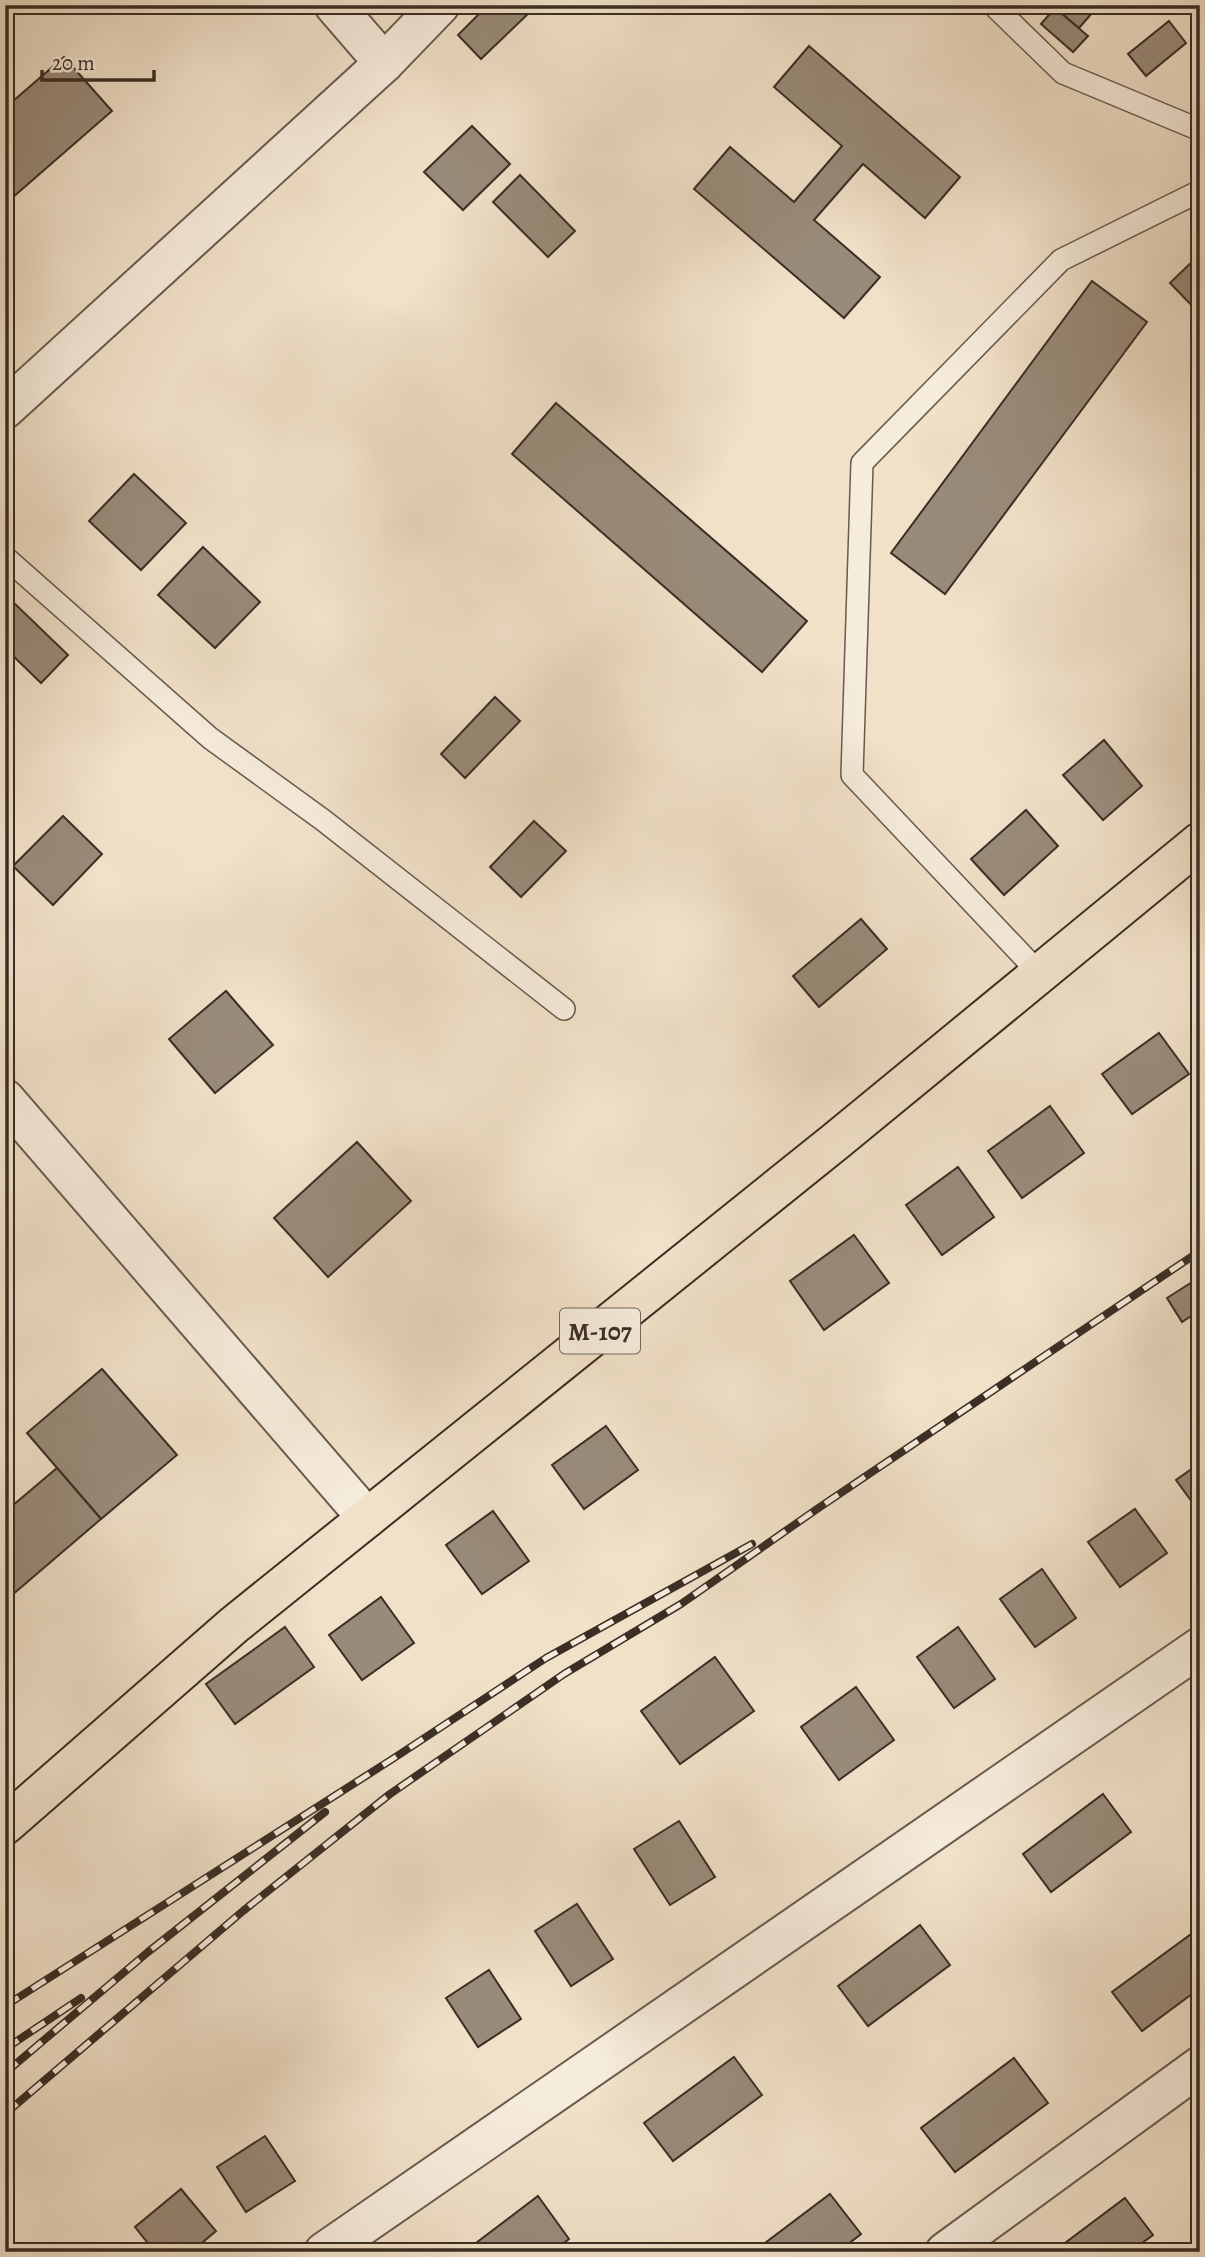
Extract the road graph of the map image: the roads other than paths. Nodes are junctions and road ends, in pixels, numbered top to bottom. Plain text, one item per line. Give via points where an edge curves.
1 (334, 5) edge
2 (440, 5) edge
3 (993, 5) edge
4 (384, 63) junction
5 (1200, 130) edge
6 (1200, 191) edge
7 (5, 409) edge
8 (5, 557) edge
9 (1200, 842) edge
10 (1040, 974) junction
11 (564, 1009) dead end
12 (5, 1099) edge
13 (367, 1518) junction
14 (1200, 1647) edge
15 (5, 1825) edge
16 (1200, 2066) edge
17 (324, 2252) edge
18 (945, 2252) edge

1 - 4 street
2 - 4 street
3 - 5 lane via 1063,73
4 - 7 street
6 - 10 lane via 1061,260 862,463 852,775
8 - 11 lane via 210,737
9 - 10 main road, М-107
10 - 13 main road, М-107
12 - 13 street
13 - 15 main road, М-107 via 234,1625
14 - 17 street
16 - 18 street

